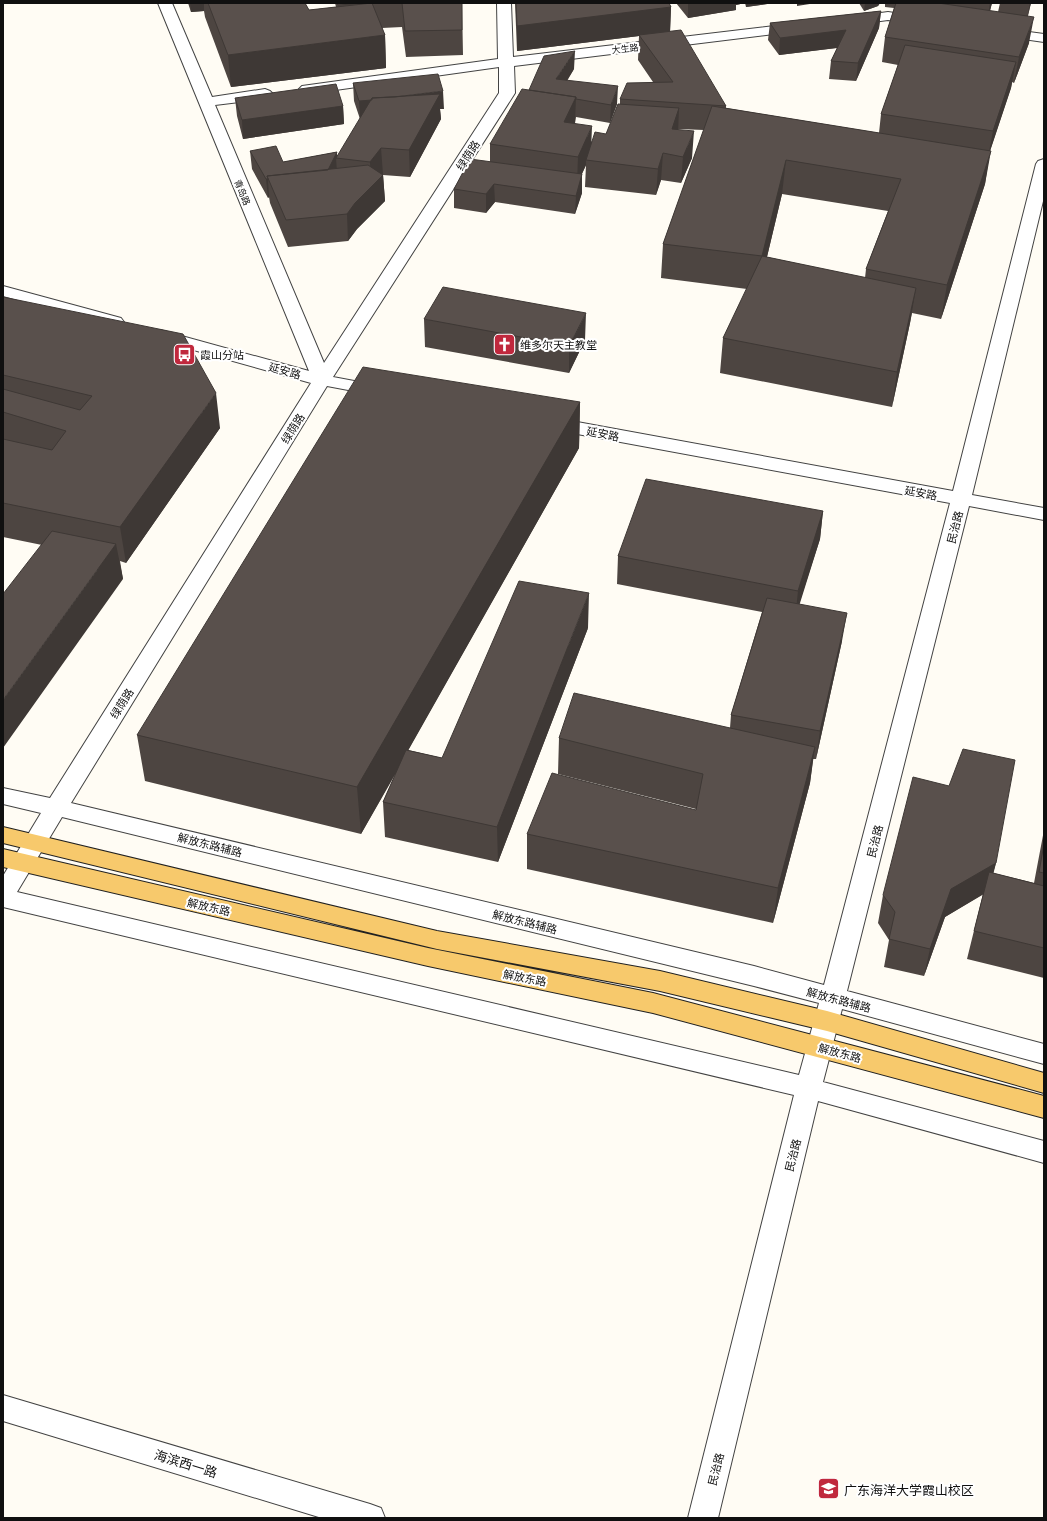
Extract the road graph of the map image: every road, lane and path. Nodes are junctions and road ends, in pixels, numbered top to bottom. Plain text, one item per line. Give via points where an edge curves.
1 (164, 3) edge
2 (504, 3) edge
3 (833, 23) edge
4 (935, 23) edge
5 (810, 26) edge
6 (989, 30) edge
7 (1044, 38) edge
8 (506, 62) junction
9 (293, 91) edge
10 (277, 93) edge
11 (206, 102) junction
12 (1044, 164) edge
13 (3, 291) edge
14 (322, 380) junction
15 (400, 395) edge
16 (533, 420) edge
17 (962, 499) junction
18 (1044, 514) edge
19 (3, 796) edge
20 (3, 835) edge
21 (20, 854) edge
22 (3, 897) edge
23 (827, 1021) junction
24 (819, 1046) junction
25 (1044, 1054) edge
26 (1044, 1083) edge
27 (808, 1088) junction
28 (1044, 1107) edge
29 (1044, 1152) edge
30 (3, 1408) edge
31 (370, 1518) edge
32 (703, 1518) edge

1 - 11 street, 青岛路
2 - 8 street, 绿荫路
3 - 4 street via 888,16
5 - 8 street, 大生路
6 - 7 street
8 - 9 street, 大生路
8 - 14 street, 绿荫路 via 507,93
10 - 11 street
11 - 14 street, 青岛路
12 - 17 street, 民治路
13 - 14 street, 延安路
14 - 15 street, 延安路
14 - 21 street, 绿荫路
16 - 17 street, 延安路
17 - 18 street, 延安路
17 - 23 street, 民治路
19 - 25 street, 解放东路辅路 via 754,976
20 - 21 main road, 解放东路
21 - 22 street, 绿荫路
21 - 23 main road, 解放东路 via 437,940 660,981
21 - 24 main road, 解放东路 via 428,957 653,1003
22 - 27 street
23 - 24 street, 民治路
23 - 26 main road, 解放东路
24 - 27 street, 民治路
24 - 28 main road, 解放东路
27 - 29 street
27 - 32 street, 民治路
30 - 31 street, 海滨西一路

